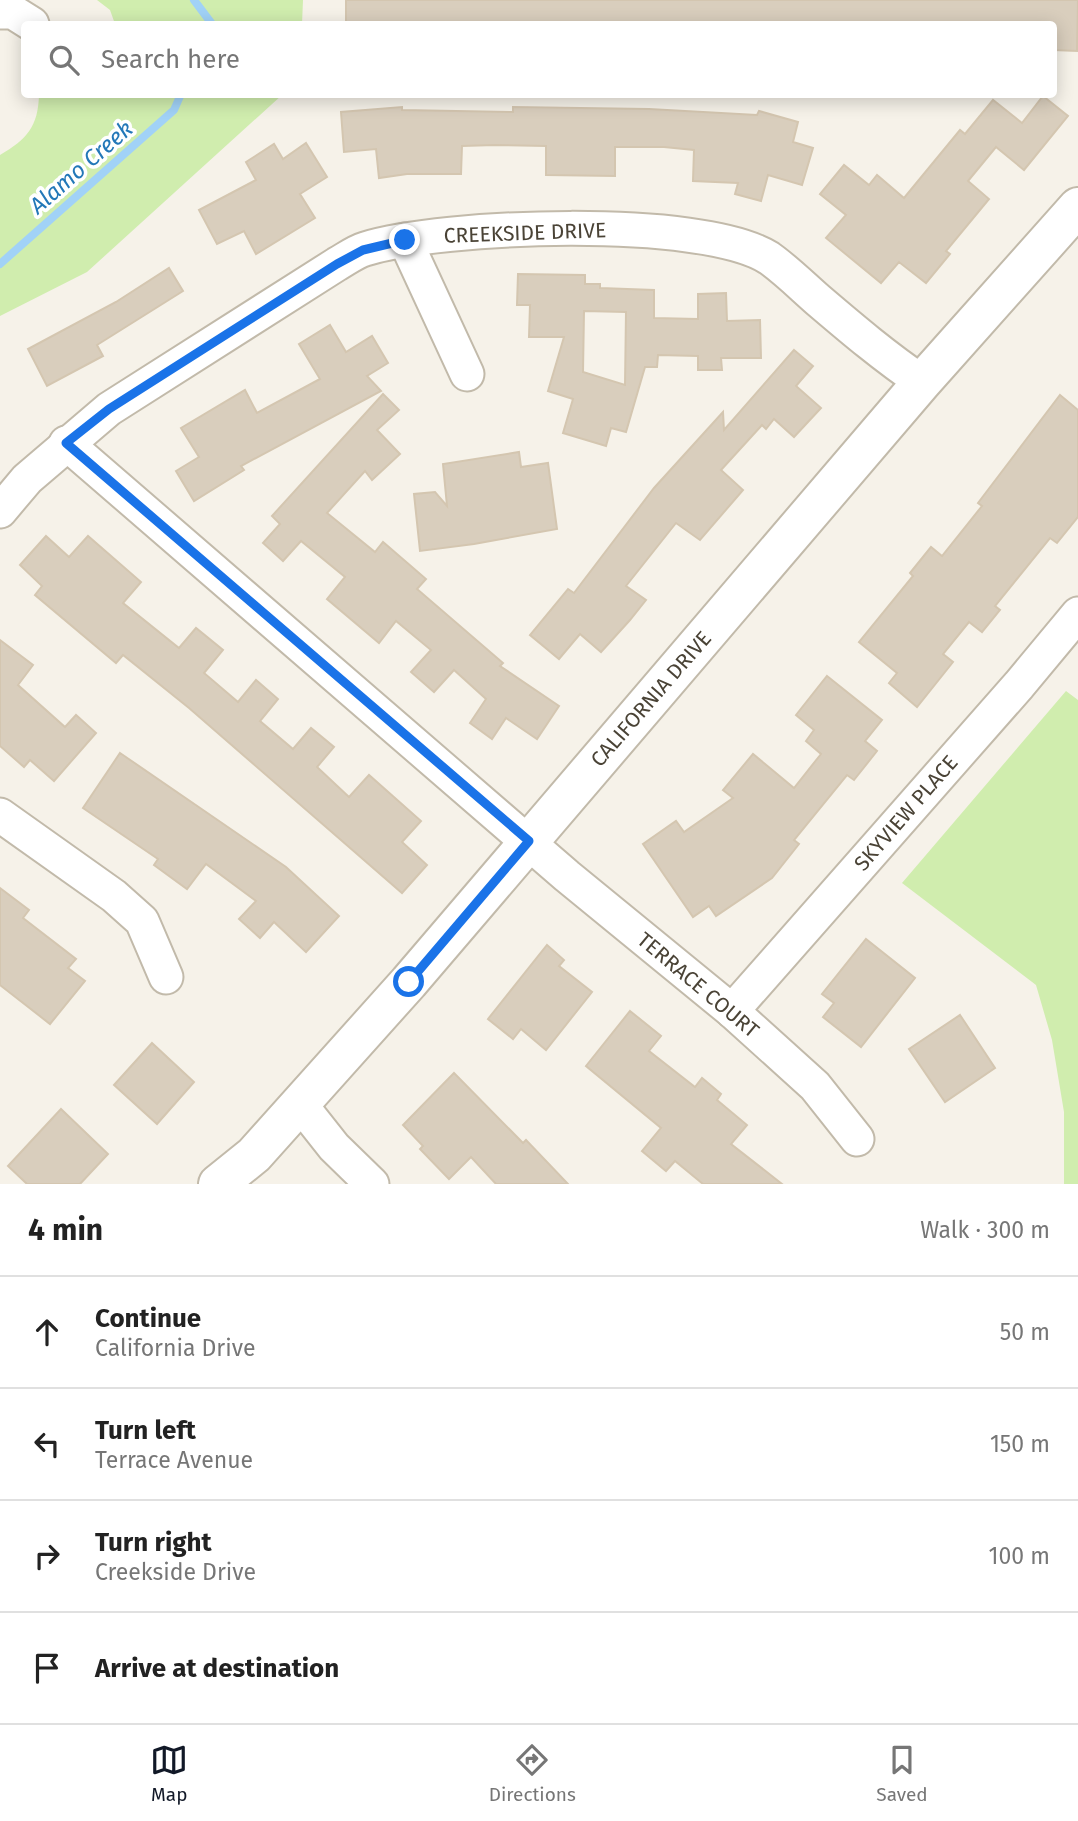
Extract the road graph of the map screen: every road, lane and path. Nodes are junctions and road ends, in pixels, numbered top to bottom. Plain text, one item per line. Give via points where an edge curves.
1 (0, 12) edge
2 (27, 21) edge
3 (1078, 207) edge
4 (405, 240) junction
5 (467, 374) dead end
6 (922, 382) junction
7 (66, 443) junction
8 (0, 511) edge
9 (1078, 614) edge
10 (0, 815) edge
11 (529, 841) junction
12 (166, 977) dead end
13 (732, 1011) junction
14 (300, 1104) junction
15 (857, 1139) dead end
16 (218, 1184) edge
17 (372, 1184) edge

1 - 2 street via 13,12
3 - 6 street, CALIFORNIA DRIVE
4 - 5 street
4 - 6 street, CREEKSIDE DRIVE via 468,231 647,230 689,233 734,244 768,258
4 - 7 street, CREEKSIDE DRIVE via 363,250 337,264 109,409
6 - 11 street, CALIFORNIA DRIVE
7 - 8 street, CREEKSIDE DRIVE
7 - 11 street, TERRACE COURT
9 - 13 street, SKYVIEW PLACE
10 - 12 street via 142,921
11 - 13 street, TERRACE COURT
11 - 14 street, CALIFORNIA DRIVE
13 - 15 street, TERRACE COURT via 815,1086
14 - 16 street, CALIFORNIA DRIVE via 254,1155
14 - 17 street

